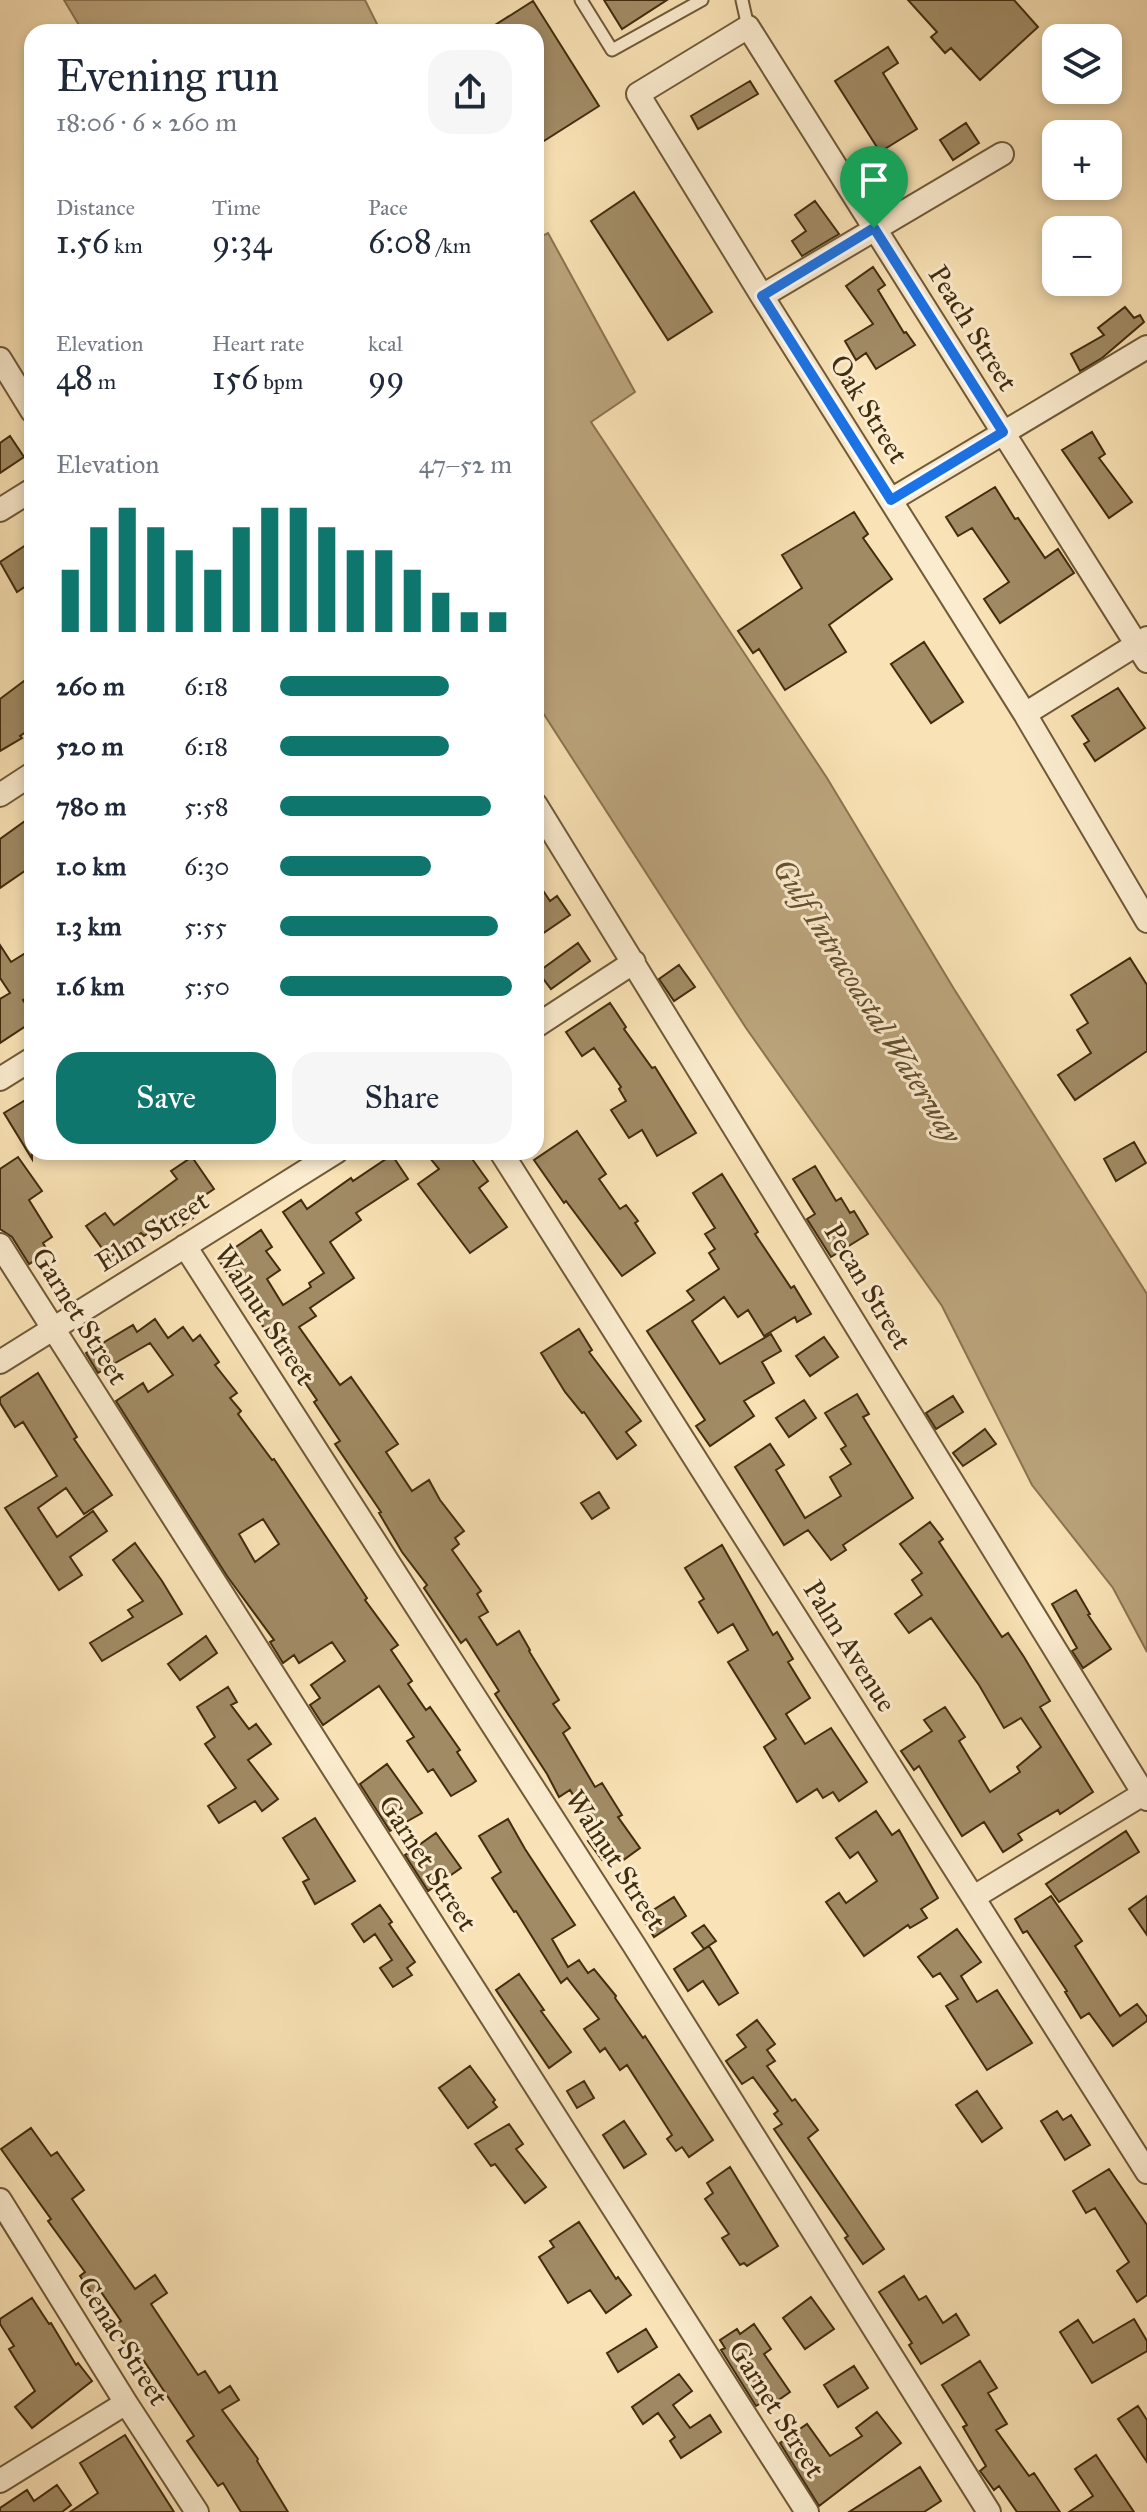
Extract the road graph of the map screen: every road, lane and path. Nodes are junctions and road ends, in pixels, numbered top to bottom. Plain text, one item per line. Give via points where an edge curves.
1 (581, 0) edge
2 (702, 0) edge
3 (742, 0) edge
4 (748, 27) junction
5 (1002, 154) dead end
6 (874, 228) junction
7 (762, 296) junction
8 (1147, 347) edge
9 (0, 359) edge
10 (24, 398) edge
11 (1003, 432) junction
12 (24, 495) edge
13 (891, 500) junction
14 (0, 510) edge
15 (1144, 648) edge
16 (1025, 714) junction
17 (24, 779) edge
18 (0, 795) edge
19 (544, 818) edge
20 (1146, 916) edge
21 (634, 962) junction
22 (544, 1021) edge
23 (24, 1064) edge
24 (0, 1079) edge
25 (323, 1160) edge
26 (506, 1160) edge
27 (0, 1245) edge
28 (185, 1246) junction
29 (53, 1329) junction
30 (0, 1362) edge
31 (1145, 1796) edge
32 (974, 1897) junction
33 (1147, 2172) edge
34 (0, 2200) edge
35 (126, 2403) junction
36 (0, 2481) edge
37 (197, 2512) edge
38 (807, 2512) edge
39 (989, 2512) edge

1 - 2 lane via 612,50
3 - 4 lane
4 - 6 street, Peach Street
4 - 7 street, Oak Street via 638,94
5 - 6 street
6 - 7 street
6 - 11 street, Peach Street
7 - 13 street, Oak Street
8 - 11 street
9 - 10 street
11 - 13 street
11 - 15 street, Peach Street
12 - 14 street
13 - 16 street, Oak Street
15 - 16 street
16 - 20 street, Oak Street
17 - 18 street
19 - 21 street, Pecan Street
21 - 22 street
21 - 31 street, Pecan Street
23 - 24 street
25 - 28 street, Elm Street
26 - 32 street, Palm Avenue
27 - 29 street, Garnet Street
28 - 29 street, Elm Street
28 - 39 street, Walnut Street via 634,1945
29 - 30 street, Elm Street
29 - 38 street, Garnet Street
31 - 32 street
32 - 33 street, Palm Avenue
34 - 35 street, Cenac Street
35 - 36 street
35 - 37 street, Cenac Street

